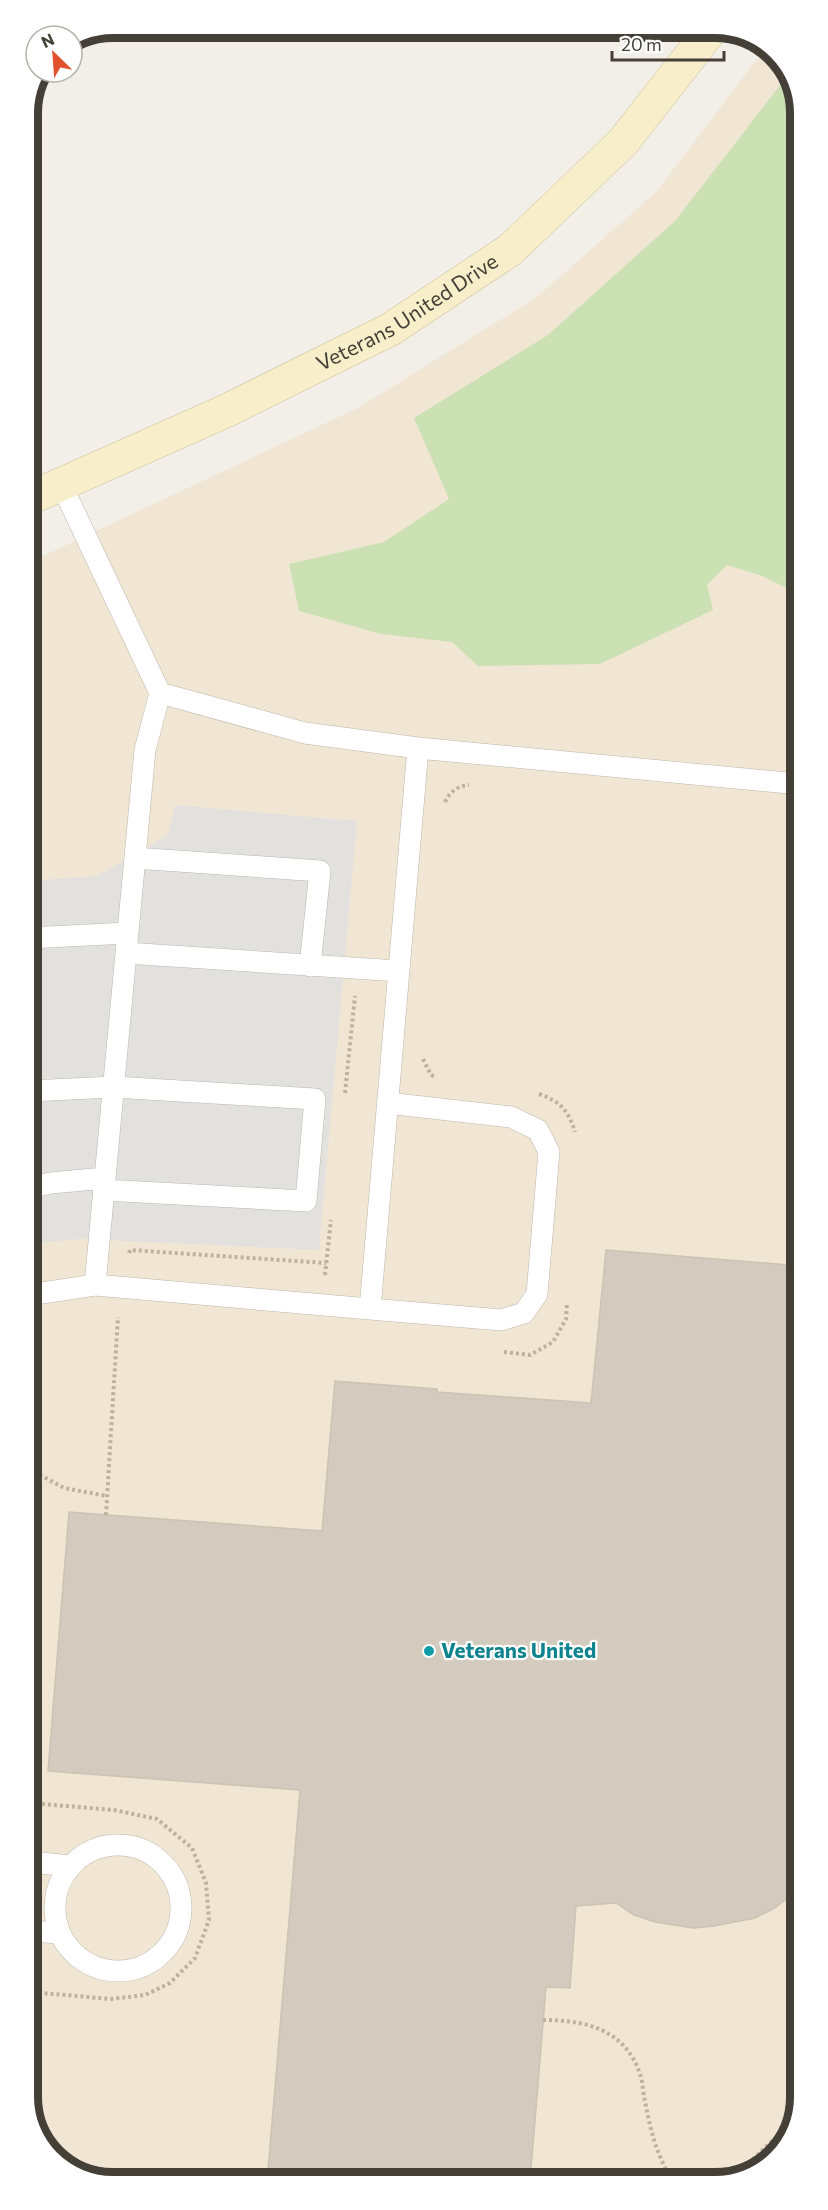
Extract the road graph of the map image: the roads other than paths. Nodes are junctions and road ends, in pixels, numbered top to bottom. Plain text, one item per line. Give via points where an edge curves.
1 (704, 38) edge
2 (61, 484) junction
3 (38, 494) edge
4 (160, 693) junction
5 (418, 748) junction
6 (790, 782) edge
7 (135, 858) junction
8 (38, 939) edge
9 (127, 943) junction
10 (310, 966) junction
11 (399, 971) junction
12 (113, 1087) junction
13 (38, 1091) edge
14 (387, 1103) junction
15 (104, 1184) junction
16 (38, 1186) edge
17 (95, 1285) junction
18 (38, 1294) edge
19 (370, 1309) junction
20 (38, 1863) edge
21 (71, 1866) junction
22 (38, 1932) edge
23 (60, 1933) junction

1 - 2 street, Veterans United Drive via 623,142 510,250 391,329 228,410
2 - 3 street, Veterans United Drive
2 - 4 lane
4 - 5 lane via 304,733
4 - 7 lane via 145,750
5 - 6 lane
5 - 11 lane
7 - 9 lane
7 - 10 lane via 320,871
8 - 9 lane
9 - 10 lane
9 - 12 lane
10 - 11 lane
11 - 14 lane
12 - 13 lane
12 - 15 lane
12 - 15 lane via 315,1100 306,1201
14 - 19 lane
14 - 19 lane via 511,1117 538,1130 549,1152 537,1294 524,1313 501,1320
15 - 16 lane
15 - 17 lane
17 - 18 lane
17 - 19 lane
20 - 21 lane
21 - 23 lane via 56,1898 55,1916
21 - 23 lane via 88,1853 108,1846 130,1846 150,1854 167,1868 177,1886 181,1908 178,1929 167,1948 151,1962 131,1970 109,1971 89,1964 72,1951
22 - 23 lane

